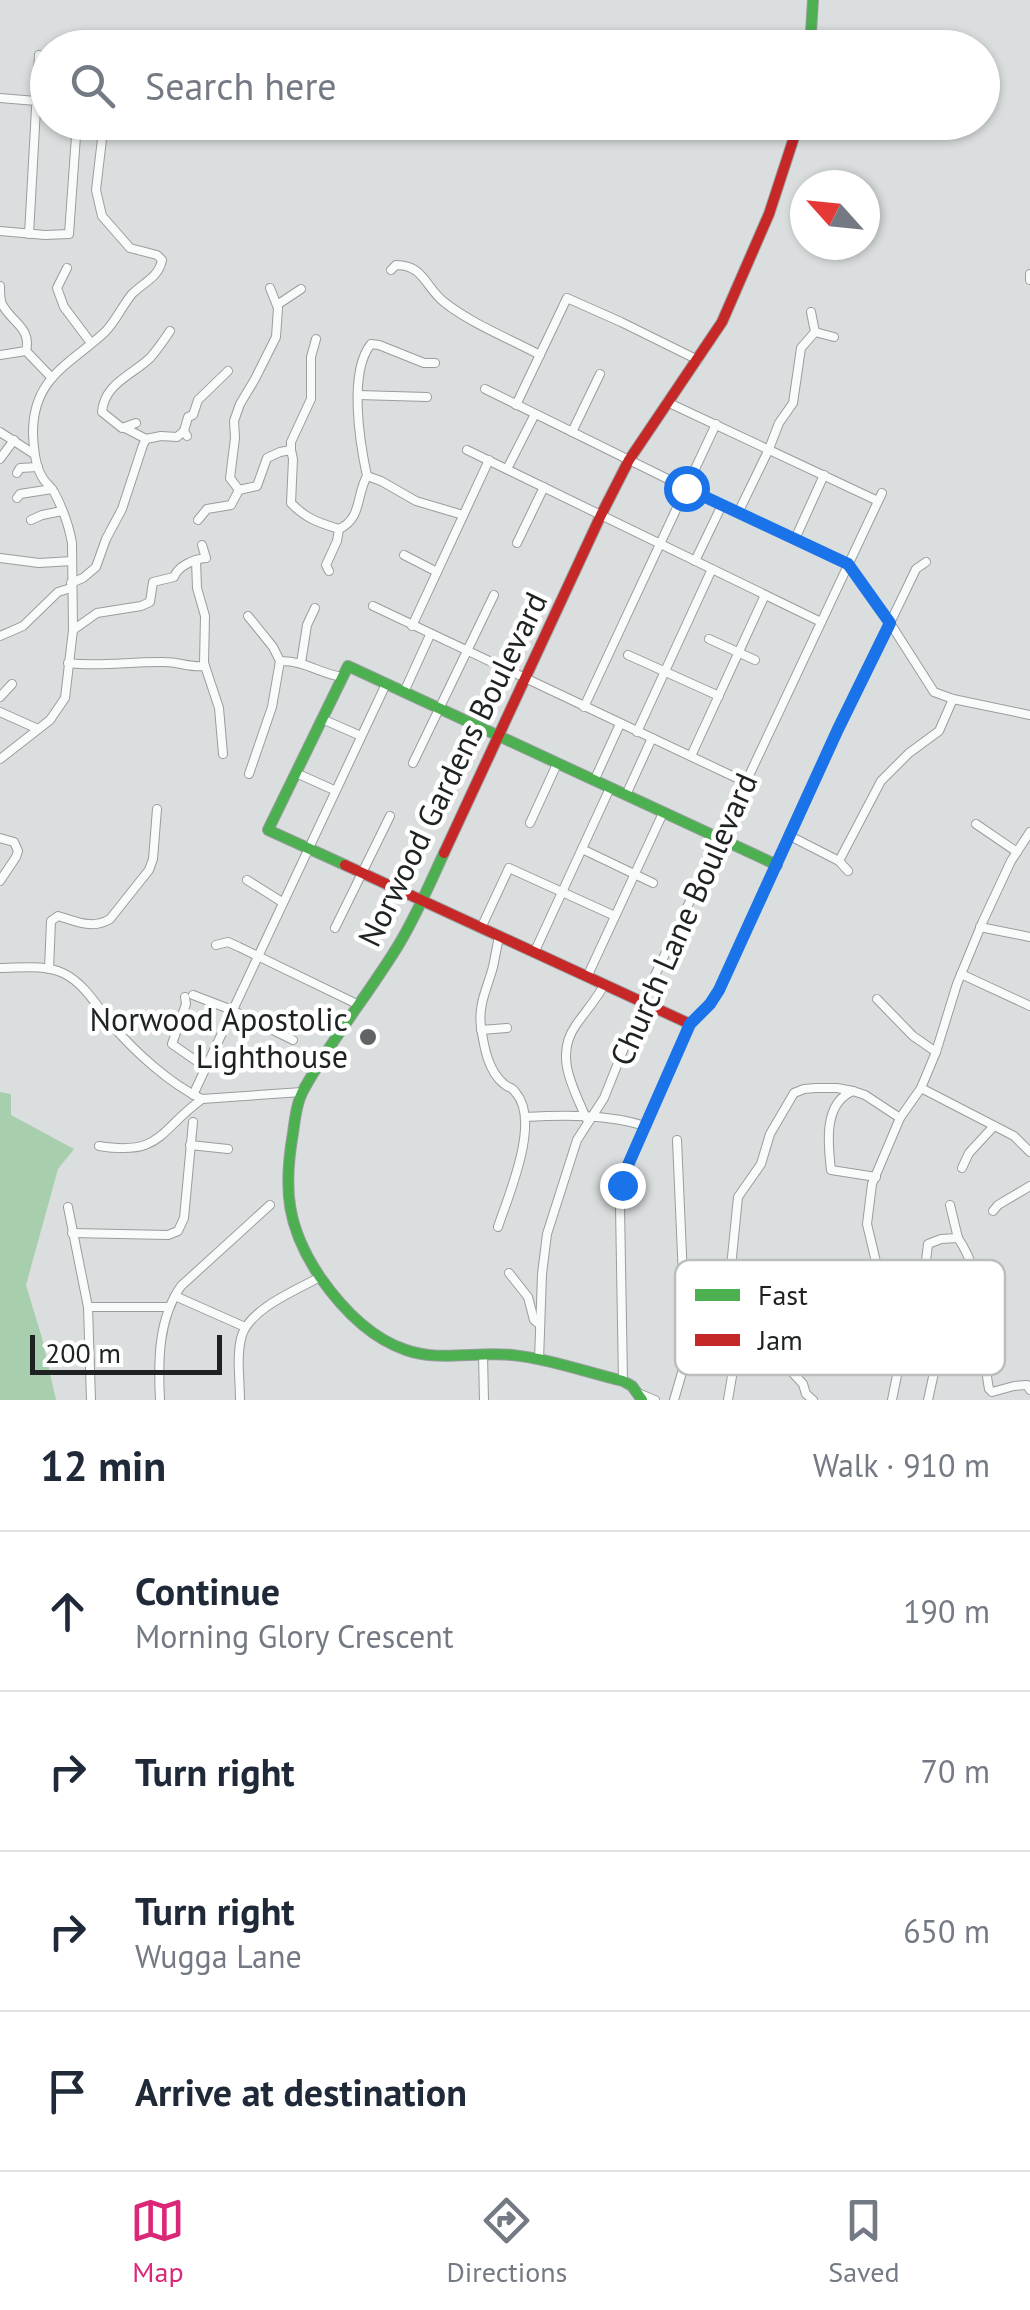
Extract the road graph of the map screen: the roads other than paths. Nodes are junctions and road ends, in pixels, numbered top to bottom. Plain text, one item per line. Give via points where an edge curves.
1 (813, 0) edge
2 (811, 30) edge
3 (0, 98) edge
4 (30, 101) edge
5 (35, 140) edge
6 (76, 140) edge
7 (102, 140) edge
8 (794, 140) edge
9 (0, 231) edge
10 (29, 234) junction
11 (67, 268) dead end
12 (391, 270) dead end
13 (0, 286) edge
14 (298, 287) dead end
15 (270, 288) dead end
16 (277, 305) junction
17 (811, 312) dead end
18 (170, 332) dead end
19 (815, 332) junction
20 (834, 337) dead end
21 (316, 338) dead end
22 (91, 343) junction
23 (26, 351) junction
24 (0, 354) edge
25 (540, 355) junction
26 (698, 360) junction
27 (434, 363) dead end
28 (228, 371) dead end
29 (600, 374) dead end
30 (52, 378) junction
31 (485, 389) dead end
32 (358, 394) junction
33 (427, 396) dead end
34 (668, 402) junction
35 (516, 405) junction
36 (535, 414) junction
37 (136, 423) dead end
38 (716, 424) junction
39 (124, 427) junction
40 (0, 432) edge
41 (572, 432) junction
42 (14, 440) junction
43 (146, 440) junction
44 (769, 449) junction
45 (290, 450) junction
46 (468, 450) dead end
47 (34, 454) junction
48 (0, 459) edge
49 (489, 460) junction
50 (629, 460) junction
51 (38, 467) junction
52 (507, 469) junction
53 (17, 473) dead end
54 (367, 476) junction
55 (824, 476) junction
56 (544, 487) junction
57 (52, 488) junction
58 (686, 488) junction
59 (239, 490) junction
60 (17, 498) dead end
61 (722, 505) junction
62 (62, 511) junction
63 (738, 513) junction
64 (463, 514) junction
65 (601, 515) junction
66 (31, 520) dead end
67 (198, 520) dead end
68 (339, 529) junction
69 (794, 539) junction
70 (518, 543) dead end
71 (202, 544) dead end
72 (660, 544) junction
73 (404, 555) dead end
74 (0, 558) edge
75 (196, 560) junction
76 (72, 561) junction
77 (695, 561) junction
78 (926, 562) dead end
79 (848, 564) junction
80 (712, 569) junction
81 (329, 571) dead end
82 (436, 572) junction
83 (71, 585) junction
84 (494, 595) dead end
85 (765, 595) junction
86 (373, 606) dead end
87 (315, 608) dead end
88 (248, 616) dead end
89 (820, 622) junction
90 (890, 623) junction
91 (412, 626) junction
92 (73, 630) junction
93 (1, 635) edge
94 (430, 635) junction
95 (709, 639) dead end
96 (466, 652) junction
97 (738, 653) junction
98 (628, 655) dead end
99 (754, 660) dead end
100 (280, 661) junction
101 (68, 662) junction
102 (301, 663) junction
103 (205, 666) junction
104 (665, 672) junction
105 (343, 677) junction
106 (525, 680) junction
107 (12, 684) dead end
108 (386, 684) junction
109 (404, 692) junction
110 (719, 696) junction
111 (0, 697) edge
112 (953, 699) junction
113 (584, 707) junction
114 (439, 708) junction
115 (0, 712) edge
116 (1030, 716) edge
117 (322, 719) junction
118 (620, 724) junction
119 (38, 730) junction
120 (637, 732) junction
121 (360, 736) junction
122 (498, 736) junction
123 (652, 738) junction
124 (222, 754) dead end
125 (691, 756) junction
126 (0, 759) edge
127 (412, 763) dead end
128 (557, 764) junction
129 (296, 773) junction
130 (249, 774) dead end
131 (594, 780) junction
132 (745, 782) junction
133 (610, 788) junction
134 (334, 790) junction
135 (626, 796) junction
136 (157, 809) dead end
137 (663, 813) junction
138 (390, 816) dead end
139 (530, 822) dead end
140 (976, 824) dead end
141 (1030, 832) edge
142 (790, 836) junction
143 (0, 838) edge
144 (719, 839) junction
145 (307, 848) junction
146 (582, 849) junction
147 (1017, 852) junction
148 (840, 861) junction
149 (777, 864) junction
150 (848, 871) dead end
151 (362, 874) junction
152 (635, 874) junction
153 (0, 880) edge
154 (247, 880) dead end
155 (652, 883) dead end
156 (562, 892) junction
157 (422, 900) junction
158 (282, 902) junction
159 (615, 916) junction
160 (335, 928) dead end
161 (481, 928) junction
162 (980, 928) junction
163 (499, 936) junction
164 (1030, 937) edge
165 (216, 944) dead end
166 (534, 953) junction
167 (258, 956) junction
168 (0, 968) edge
169 (50, 969) junction
170 (961, 974) junction
171 (587, 977) junction
172 (604, 985) junction
173 (878, 998) dead end
174 (642, 1003) junction
175 (359, 1006) junction
176 (1030, 1006) edge
177 (232, 1010) junction
178 (690, 1024) junction
179 (507, 1028) dead end
180 (482, 1030) junction
181 (292, 1040) dead end
182 (936, 1052) junction
183 (205, 1067) junction
184 (921, 1088) junction
185 (853, 1090) junction
186 (302, 1092) junction
187 (197, 1097) junction
188 (525, 1117) junction
189 (589, 1118) junction
190 (900, 1118) junction
191 (194, 1122) dead end
192 (646, 1126) junction
193 (994, 1126) junction
194 (677, 1140) dead end
195 (190, 1145) junction
196 (99, 1146) dead end
197 (228, 1150) dead end
198 (1030, 1152) edge
199 (962, 1168) dead end
200 (876, 1177) junction
201 (1030, 1186) edge
202 (270, 1205) dead end
203 (950, 1205) dead end
204 (68, 1207) dead end
205 (993, 1211) dead end
206 (498, 1227) dead end
207 (72, 1233) junction
208 (958, 1238) junction
209 (682, 1260) edge
210 (732, 1260) edge
211 (876, 1260) edge
212 (926, 1260) edge
213 (969, 1260) edge
214 (509, 1273) dead end
215 (320, 1278) junction
216 (174, 1296) junction
217 (88, 1307) junction
218 (170, 1308) junction
219 (540, 1325) junction
220 (246, 1328) junction
221 (483, 1354) junction
222 (539, 1360) junction
223 (681, 1375) edge
224 (794, 1375) edge
225 (897, 1375) edge
226 (933, 1375) edge
227 (988, 1375) edge
228 (732, 1376) dead end
229 (623, 1380) junction
230 (1030, 1390) edge
231 (640, 1397) edge
232 (92, 1400) edge
233 (160, 1400) edge
234 (240, 1400) edge
235 (484, 1400) edge
236 (655, 1400) edge
237 (674, 1400) edge
238 (728, 1400) edge
239 (812, 1400) edge
240 (892, 1400) edge
241 (928, 1400) edge

1 - 2 street
3 - 4 street
5 - 10 street
6 - 10 street via 69,234
7 - 22 street via 96,190 102,216 130,248 162,260
8 - 26 street, Norwood Gardens Boulevard via 739,287
9 - 10 street
11 - 22 street via 57,288
12 - 25 street via 416,269 440,300
13 - 23 street via 1,302 27,336
14 - 16 street
15 - 16 street
16 - 59 street via 276,337 234,421 230,478
17 - 19 street
18 - 39 street via 104,400 105,415
19 - 20 street
19 - 44 street via 801,348 793,403
21 - 45 street via 311,398
22 - 30 street
23 - 24 street
23 - 30 street
25 - 26 street via 567,298
25 - 35 street
26 - 34 street, Norwood Gardens Boulevard
27 - 32 street via 371,344
28 - 43 street via 198,400 185,433
29 - 41 street
30 - 47 street via 35,407
31 - 35 street
32 - 33 street
32 - 54 street
34 - 38 street
34 - 50 street, Norwood Gardens Boulevard
35 - 36 street
36 - 41 street
36 - 52 street
37 - 39 street
38 - 44 street
38 - 58 street
39 - 43 street
40 - 42 street
41 - 50 street
42 - 47 street
42 - 48 street
43 - 83 street via 96,567
44 - 55 street
44 - 63 street
45 - 59 street via 268,458 257,486
45 - 68 street via 292,503 304,517
46 - 49 street
47 - 51 street
49 - 52 street
49 - 64 street
50 - 58 street
50 - 65 street, Norwood Gardens Boulevard
51 - 53 street
51 - 57 street
52 - 56 street
54 - 64 street via 416,501
54 - 68 street via 356,514
55 - 69 street
55 - 79 street, Church Lane Boulevard via 880,497
56 - 65 street
56 - 70 street
57 - 60 street
57 - 62 street
58 - 61 street
58 - 72 street
59 - 67 street via 231,505 207,508
61 - 63 street
61 - 77 street
62 - 66 street
62 - 76 street
63 - 69 street
64 - 82 street
65 - 72 street
65 - 106 street, Norwood Gardens Boulevard
68 - 81 street
69 - 79 street
71 - 75 street via 206,558
72 - 77 street
72 - 113 street
73 - 82 street
74 - 76 street
75 - 92 street via 174,577 153,582 150,602 97,613
75 - 103 street
76 - 83 street
77 - 80 street
78 - 90 street via 916,569
79 - 89 street, Church Lane Boulevard
79 - 90 street
80 - 85 street
80 - 104 street
82 - 91 street
83 - 92 street
83 - 93 street via 23,626
84 - 96 street
85 - 89 street
85 - 97 street
86 - 91 street
87 - 102 street
88 - 100 street
89 - 132 street, Church Lane Boulevard
90 - 112 street via 934,692
90 - 142 street
91 - 94 street
92 - 101 street
94 - 96 street
94 - 109 street
95 - 97 street
96 - 106 street
96 - 114 street
97 - 99 street
97 - 110 street
98 - 104 street
100 - 102 street
100 - 130 street
101 - 103 street
101 - 119 street via 65,698
102 - 105 street
103 - 124 street via 219,708
104 - 110 street
104 - 120 street
105 - 108 street via 348,666
105 - 117 street
106 - 113 street
106 - 122 street, Norwood Gardens Boulevard
107 - 111 street
108 - 109 street
108 - 121 street
109 - 114 street
110 - 125 street
112 - 116 street
112 - 148 street via 939,731 881,782
113 - 118 street
114 - 122 street
114 - 127 street
115 - 119 street
117 - 121 street
117 - 129 street
118 - 120 street
118 - 131 street
119 - 126 street
120 - 123 street
121 - 134 street
122 - 128 street
122 - 157 street, Norwood Gardens Boulevard
123 - 125 street
123 - 135 street
125 - 132 street
128 - 131 street
128 - 139 street
129 - 134 street
129 - 145 street via 268,830
131 - 133 street
132 - 144 street, Church Lane Boulevard
133 - 135 street
133 - 146 street
134 - 145 street
135 - 137 street
136 - 169 street via 152,859 143,878 103,923 54,917
137 - 144 street
137 - 152 street
138 - 151 street
140 - 147 street
141 - 147 street
142 - 148 street
142 - 149 street
143 - 153 street via 18,851
144 - 149 street
144 - 174 street, Church Lane Boulevard
145 - 151 street
145 - 158 street
146 - 152 street
146 - 156 street
147 - 162 street
148 - 150 street
149 - 178 street via 719,990
151 - 157 street
151 - 160 street
152 - 155 street
152 - 159 street
154 - 158 street
156 - 159 street
156 - 161 street via 509,868
156 - 166 street
157 - 161 street
157 - 175 street, Norwood Gardens Boulevard
158 - 167 street
159 - 171 street
161 - 163 street
162 - 164 street
162 - 170 street
163 - 166 street
163 - 180 street via 482,998
165 - 167 street via 228,942
166 - 171 street
167 - 175 street
167 - 177 street
168 - 169 street
169 - 187 street via 84,989 128,1044
170 - 176 street
170 - 182 street
171 - 172 street
172 - 174 street
172 - 189 street via 574,1028 564,1062
173 - 182 street
174 - 178 street
174 - 189 street, Church Lane Boulevard via 604,1098
175 - 186 street, Norwood Gardens Boulevard
177 - 181 street
177 - 183 street
177 - 183 street via 189,996 172,1044
178 - 192 street
179 - 180 street
180 - 188 street via 493,1071 515,1090
182 - 184 street
183 - 187 street
184 - 190 street
184 - 193 street
185 - 190 street
185 - 200 street via 830,1119 831,1170
185 - 210 street via 794,1094 738,1197
186 - 187 street
186 - 215 street, Norwood Gardens Boulevard via 287,1199
187 - 196 street via 156,1142
188 - 189 street
188 - 206 street via 521,1157
189 - 192 street
189 - 219 street, Church Lane Boulevard via 548,1234
190 - 200 street
191 - 195 street
192 - 229 street via 622,1185
193 - 198 street
193 - 199 street
194 - 209 street
195 - 197 street
195 - 207 street via 178,1231
200 - 211 street via 868,1224
201 - 205 street
202 - 216 street
203 - 208 street
204 - 207 street
207 - 217 street
208 - 212 street via 928,1244
208 - 213 street
214 - 219 street
215 - 220 street via 261,1310
215 - 221 street, Norwood Gardens Boulevard via 345,1310 388,1344 409,1352
216 - 218 street
216 - 220 street
217 - 218 street
217 - 232 street
218 - 233 street via 160,1346
219 - 222 street, Church Lane Boulevard
220 - 234 street via 239,1349
221 - 222 street, Norwood Gardens Boulevard
221 - 235 street
222 - 229 street, Norwood Gardens Boulevard
223 - 237 street
224 - 239 street
225 - 240 street
226 - 241 street
227 - 230 street via 992,1392 1027,1385
228 - 238 street
229 - 231 street, Norwood Gardens Boulevard
231 - 236 street

